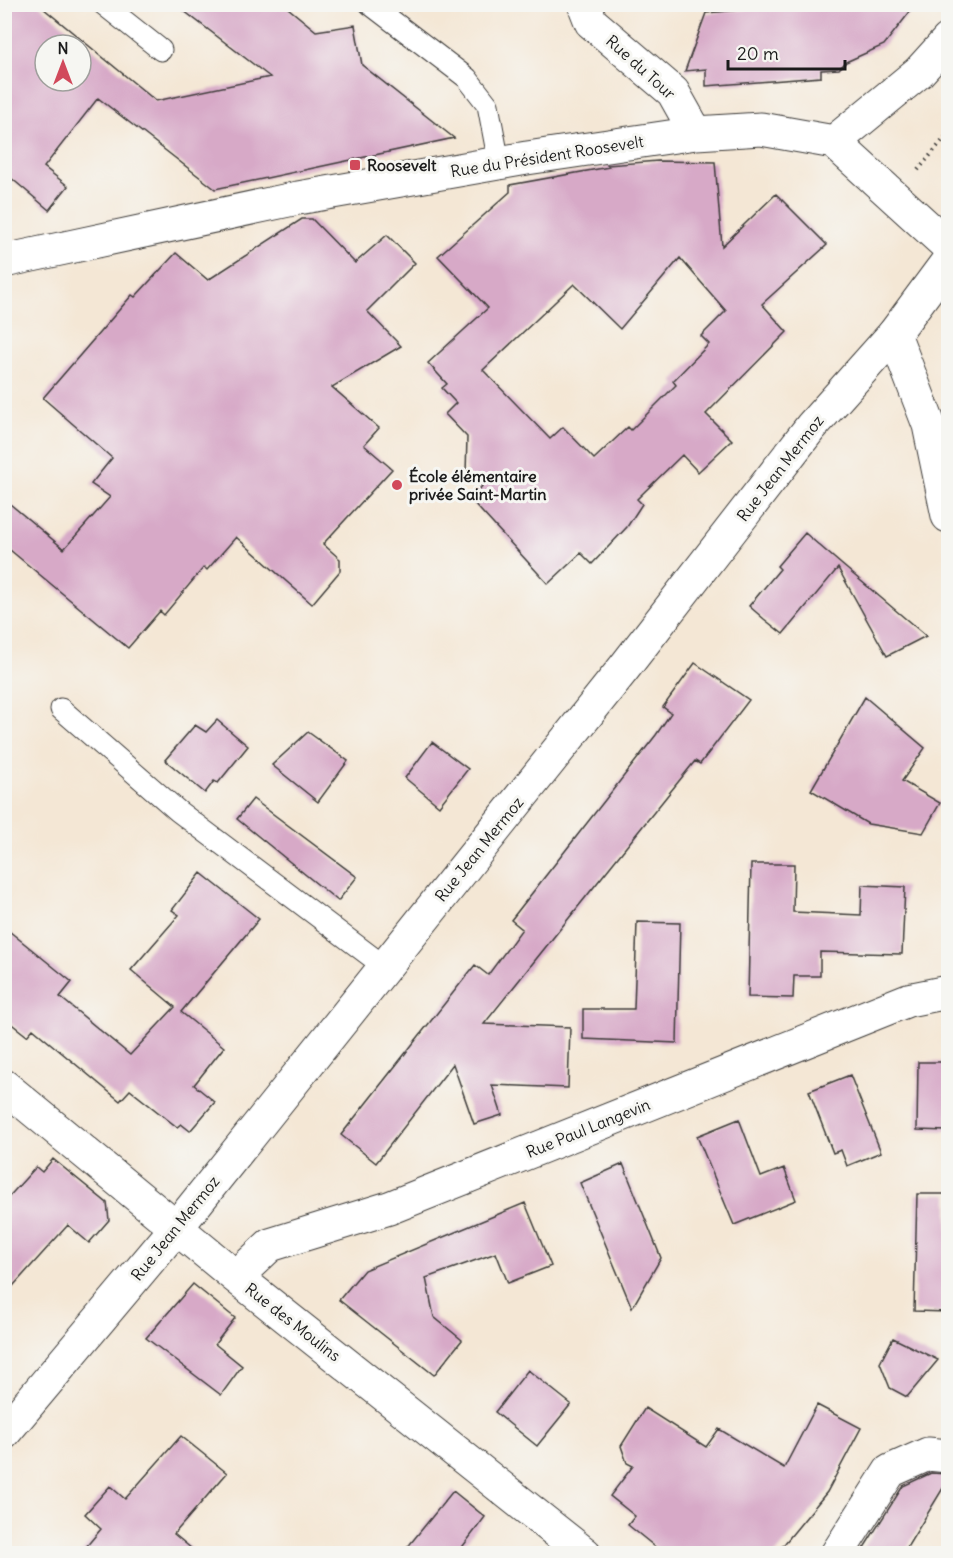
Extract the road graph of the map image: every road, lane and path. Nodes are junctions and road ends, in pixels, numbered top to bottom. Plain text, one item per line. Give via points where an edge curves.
1 (103, 4) edge
2 (370, 4) edge
3 (584, 4) edge
4 (948, 40) edge
5 (161, 50) dead end
6 (696, 133) junction
7 (948, 134) edge
8 (834, 142) junction
9 (499, 163) junction
10 (895, 197) junction
11 (948, 246) edge
12 (4, 261) edge
13 (948, 261) edge
14 (894, 334) junction
15 (948, 516) edge
16 (61, 709) dead end
17 (385, 967) junction
18 (948, 992) edge
19 (4, 1086) edge
20 (177, 1227) junction
21 (236, 1277) junction
22 (4, 1433) edge
23 (948, 1456) edge
24 (585, 1554) edge
25 (837, 1554) edge

1 - 5 lane
2 - 9 lane via 467,78 488,105
3 - 6 street, Rue du Tour via 591,22 673,92
4 - 8 street via 920,72
6 - 8 street, Rue du Président Roosevelt via 761,129
6 - 9 street, Rue du Président Roosevelt
7 - 10 path
8 - 10 street
9 - 12 street, Rue du Président Roosevelt via 298,198
10 - 11 street
13 - 14 street, Rue Jean Mermoz
14 - 15 street via 929,425
14 - 17 street, Rue Jean Mermoz via 811,427
16 - 17 lane via 178,811
17 - 20 street, Rue Jean Mermoz
18 - 21 street, Rue Paul Langevin via 908,1000 389,1208 270,1245
19 - 20 street, Rue des Moulins
20 - 21 street, Rue des Moulins
20 - 22 street, Rue Jean Mermoz
21 - 24 street, Rue des Moulins
23 - 25 street via 928,1454 890,1471

